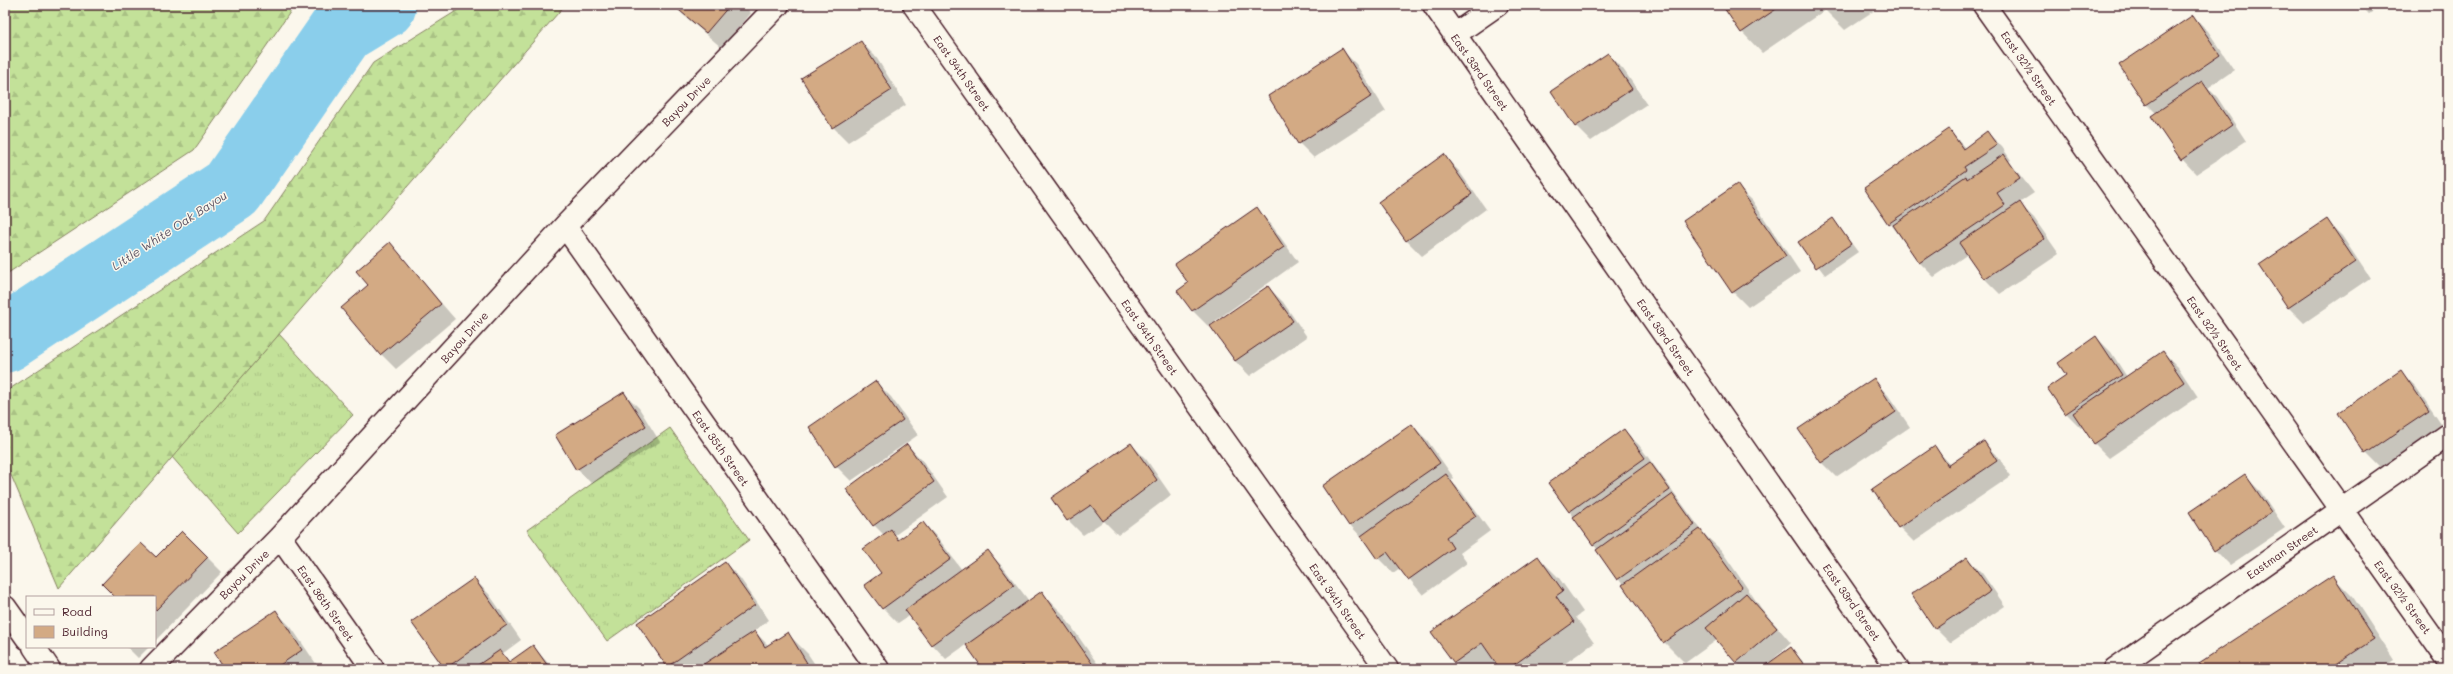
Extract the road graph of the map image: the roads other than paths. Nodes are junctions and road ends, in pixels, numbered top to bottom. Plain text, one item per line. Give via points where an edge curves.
1 (778, 5) edge
2 (914, 5) edge
3 (1434, 5) edge
4 (1497, 5) edge
5 (1984, 5) edge
6 (1454, 35) junction
7 (565, 226) junction
8 (2448, 435) edge
9 (2340, 511) junction
10 (280, 538) junction
11 (5, 607) edge
12 (26, 637) edge
13 (35, 648) edge
14 (2448, 660) edge
15 (49, 669) edge
16 (151, 669) edge
17 (372, 669) edge
18 (878, 669) edge
19 (1387, 669) edge
20 (1898, 669) edge
21 (2115, 669) edge

1 - 7 street, Bayou Drive
2 - 19 street, East 34th Street
3 - 6 street, East 33rd Street
4 - 6 street
5 - 9 street, East 32½ Street
6 - 20 street, East 33rd Street
7 - 10 street, Bayou Drive
7 - 18 street, East 35th Street
8 - 9 street, Eastman Street
9 - 14 street, East 32½ Street
9 - 21 street, Eastman Street
10 - 16 street, Bayou Drive
10 - 17 street, East 36th Street
11 - 12 street
13 - 15 street

